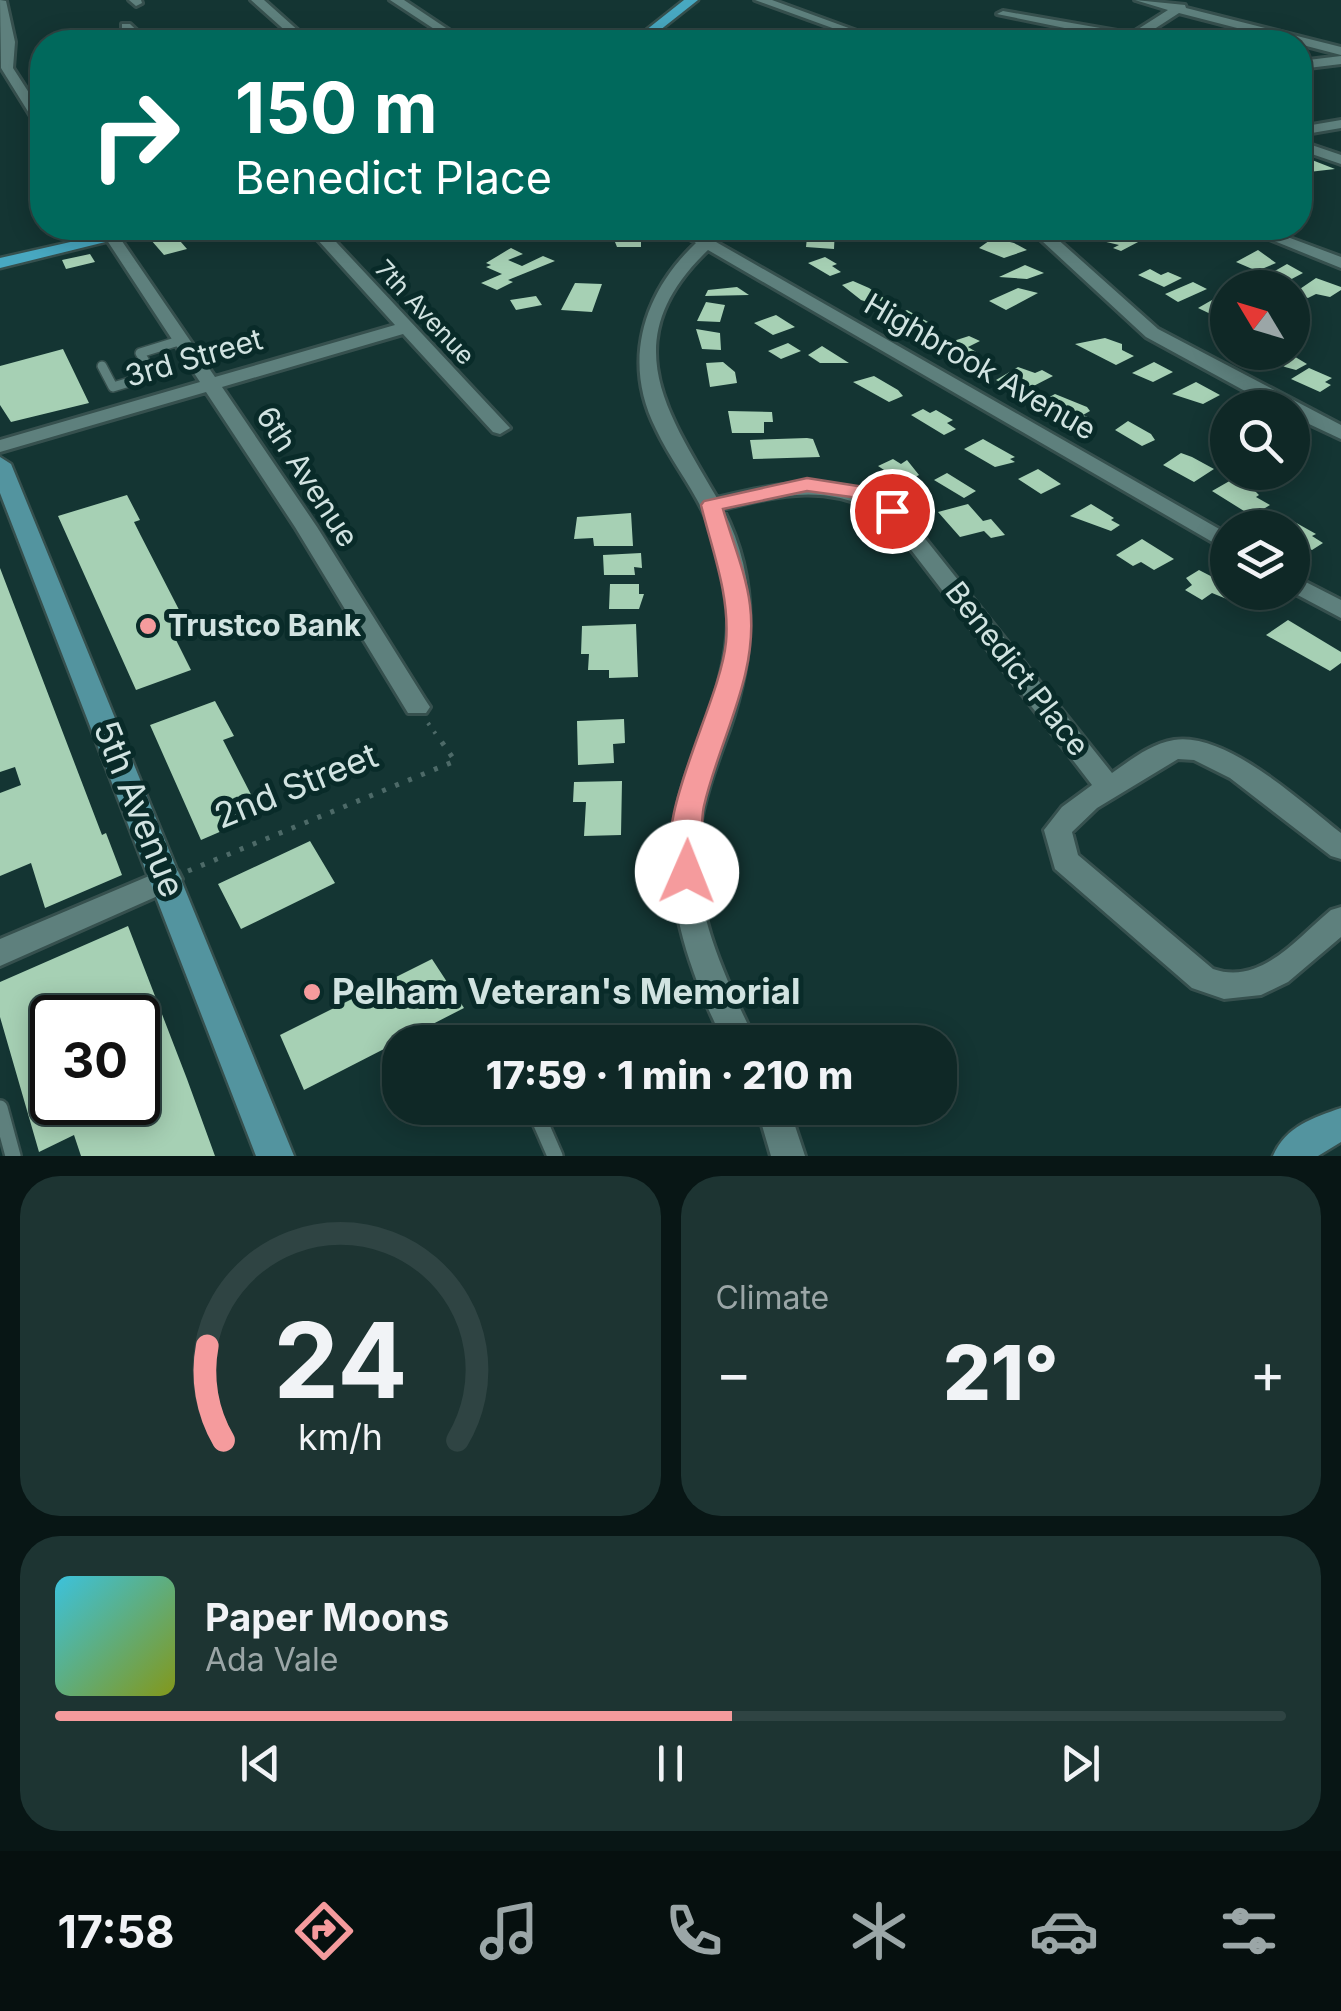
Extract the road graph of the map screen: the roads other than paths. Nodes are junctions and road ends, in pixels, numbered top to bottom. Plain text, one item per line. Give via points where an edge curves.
1 (257, 0) edge
2 (396, 0) edge
3 (692, 0) edge
4 (760, 0) edge
5 (1025, 0) edge
6 (1141, 0) edge
7 (0, 1) edge
8 (1181, 7) junction
9 (126, 26) dead end
10 (130, 30) edge
11 (291, 30) edge
12 (442, 30) edge
13 (653, 30) edge
14 (846, 30) edge
15 (1087, 30) edge
16 (1143, 30) edge
17 (1267, 30) edge
18 (1312, 42) edge
19 (1341, 51) edge
20 (1341, 60) edge
21 (1312, 64) edge
22 (30, 105) edge
23 (1341, 124) edge
24 (1312, 129) edge
25 (1312, 149) edge
26 (1341, 160) edge
27 (81, 240) edge
28 (116, 240) edge
29 (325, 240) edge
30 (698, 240) edge
31 (708, 240) edge
32 (1049, 240) edge
33 (1281, 240) edge
34 (703, 244) junction
35 (0, 262) edge
36 (1341, 263) edge
37 (405, 328) junction
38 (182, 340) junction
39 (102, 366) dead end
40 (210, 384) junction
41 (1259, 390) edge
42 (1310, 417) edge
43 (500, 428) dead end
44 (1341, 432) edge
45 (0, 446) edge
46 (0, 464) edge
47 (712, 505) junction
48 (1210, 534) edge
49 (1310, 592) edge
50 (1341, 610) edge
51 (417, 707) road end
52 (1110, 788) junction
53 (1341, 848) edge
54 (168, 879) junction
55 (1341, 919) edge
56 (0, 953) edge
57 (731, 1025) edge
58 (0, 1108) edge
59 (541, 1125) edge
60 (778, 1125) edge
61 (1341, 1125) edge
62 (13, 1156) edge
63 (274, 1156) edge
64 (555, 1156) edge
65 (788, 1156) edge
66 (1292, 1156) edge

1 - 11 street
2 - 12 street
3 - 13 main road
4 - 14 street
5 - 15 street via 1004,14
6 - 8 street
7 - 22 street via 9,42 6,68
8 - 16 street
8 - 17 street
9 - 10 street
18 - 19 street
20 - 21 street
23 - 24 street
25 - 26 street
27 - 35 main road
28 - 38 street, 6th Avenue
29 - 37 street, 7th Avenue
30 - 34 street, Highbrook Avenue
31 - 34 street
32 - 41 street via 1152,332
33 - 36 street
34 - 47 street via 664,293 648,350 659,416 676,455
34 - 48 street, Highbrook Avenue
37 - 40 street, 3rd Street
37 - 43 street, 7th Avenue
38 - 39 lane via 140,353 153,375 114,387
38 - 40 street, 6th Avenue
40 - 45 street, 3rd Street
40 - 51 street, 6th Avenue
42 - 44 street
46 - 54 street, 5th Avenue
47 - 52 street, Benedict Place via 807,484 857,492 892,511
47 - 57 street via 738,605 738,642 684,844 692,928
49 - 50 street
52 - 53 street, Benedict Place via 1164,752 1200,750
52 - 55 street, Benedict Place via 1058,830 1065,861 1203,979 1248,990
54 - 56 street
54 - 63 street, 5th Avenue
58 - 62 lane
59 - 64 lane
60 - 65 street
61 - 66 street via 1314,1136

